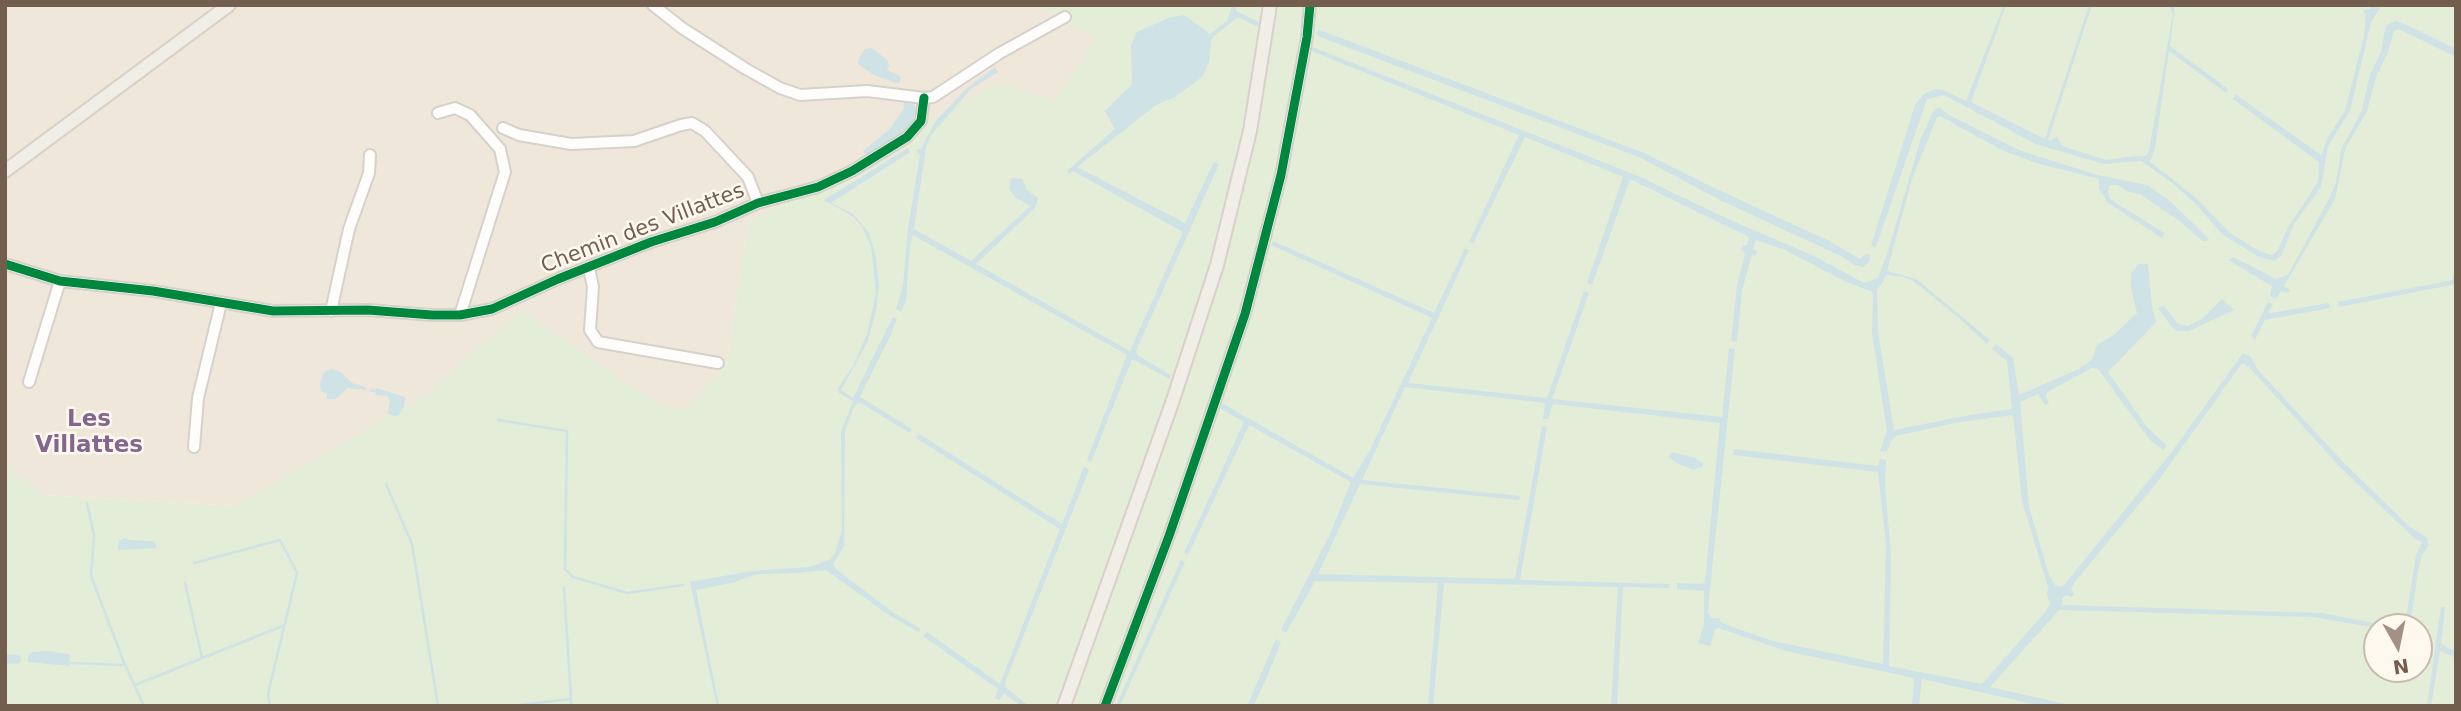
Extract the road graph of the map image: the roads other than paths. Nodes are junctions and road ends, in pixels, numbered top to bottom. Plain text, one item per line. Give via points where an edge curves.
1 (229, 5) edge
2 (653, 5) edge
3 (1270, 5) edge
4 (1310, 5) edge
5 (1065, 17) dead end
6 (924, 98) junction
7 (438, 113) dead end
8 (503, 128) dead end
9 (370, 155) dead end
10 (5, 171) edge
11 (758, 202) junction
12 (5, 264) edge
13 (589, 268) junction
14 (60, 281) junction
15 (221, 303) junction
16 (331, 311) junction
17 (460, 315) junction
18 (718, 363) dead end
19 (29, 382) dead end
20 (194, 447) dead end
21 (1064, 706) edge
22 (1105, 706) edge

1 - 10 main road
2 - 6 street via 746,69 800,95 867,91
3 - 21 main road via 1250,131 1217,265
4 - 22 street via 1281,175 1245,314
5 - 6 street via 933,97
6 - 11 street, Chemin des Villattes via 921,121 907,137 827,183
7 - 17 street via 455,108 470,115 500,149 505,172
8 - 11 street via 571,144 634,141 692,123 748,177
9 - 16 street
11 - 13 street, Chemin des Villattes
12 - 14 street, Chemin des Villattes
13 - 17 street, Chemin des Villattes via 492,309
13 - 18 street via 593,287 590,330 598,342
14 - 15 street, Chemin des Villattes
14 - 19 street
15 - 16 street, Chemin des Villattes via 273,311
15 - 20 street via 198,398
16 - 17 street, Chemin des Villattes

